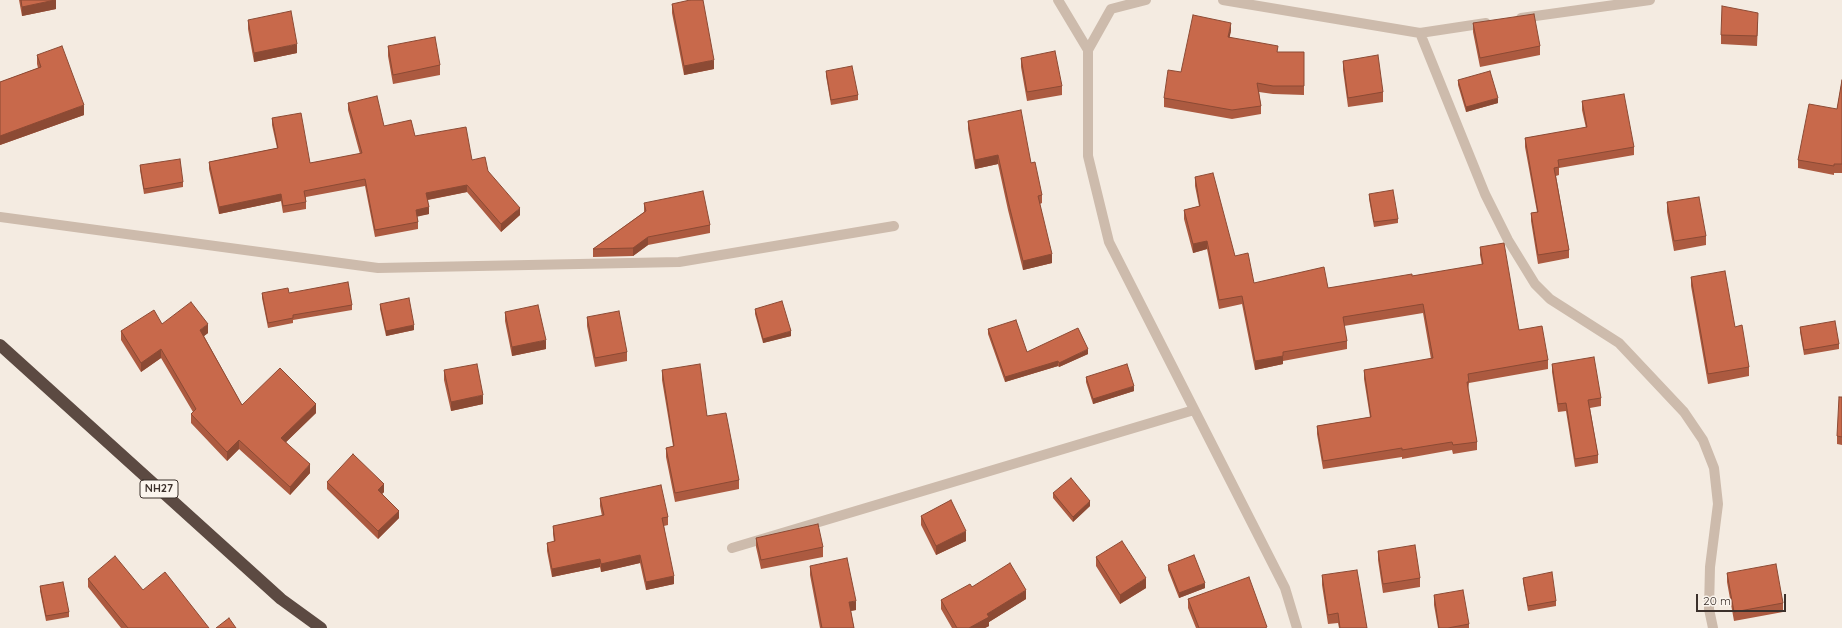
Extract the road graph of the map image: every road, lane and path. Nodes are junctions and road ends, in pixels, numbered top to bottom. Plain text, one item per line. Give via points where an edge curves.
1 (1058, 0) edge
2 (1146, 0) edge
3 (1223, 0) edge
4 (1650, 0) edge
5 (1512, 20) edge
6 (1497, 22) edge
7 (1420, 33) junction
8 (1088, 50) junction
9 (0, 217) edge
10 (894, 226) dead end
11 (0, 345) edge
12 (1194, 410) junction
13 (732, 548) dead end
14 (321, 628) edge
15 (1297, 628) edge
16 (1713, 628) edge

1 - 8 street
2 - 8 street via 1111,10
3 - 7 street
4 - 5 street
6 - 7 street
7 - 16 street via 1484,194 1526,272 1550,299 1619,343 1684,412 1703,440 1714,468 1718,504 1710,567 1709,609
8 - 12 street via 1088,156 1109,242
9 - 10 street via 378,268 679,262
11 - 14 highway, NH27 via 281,599
12 - 13 street
12 - 15 street via 1285,588

